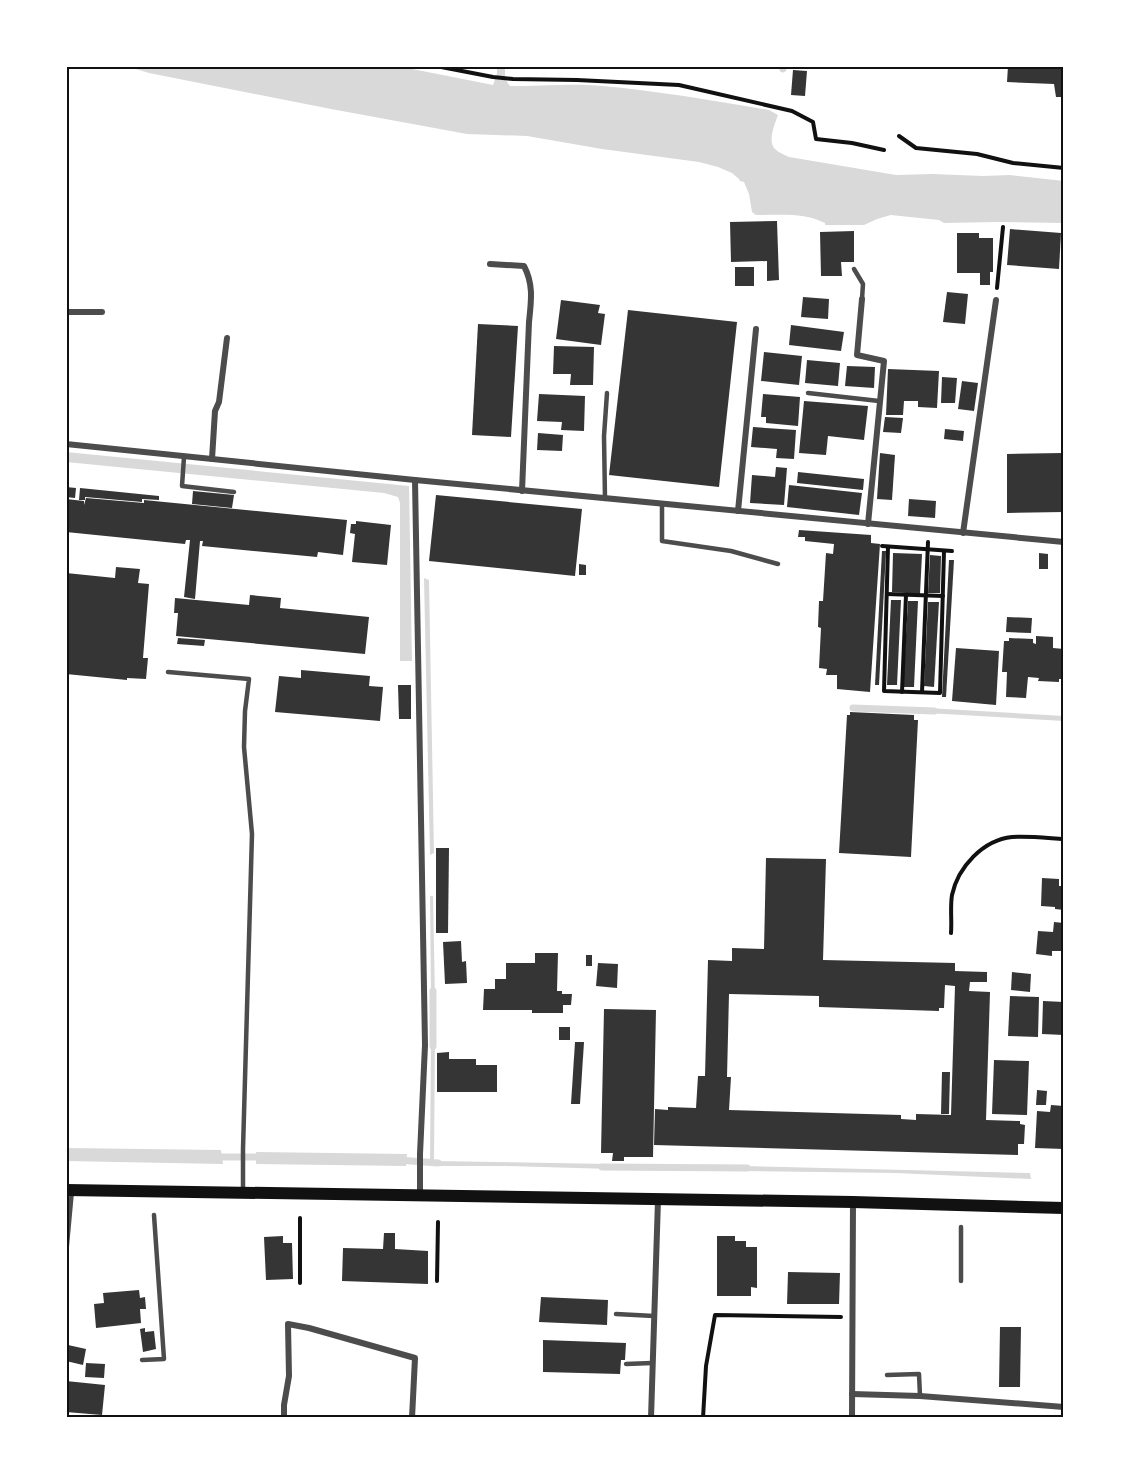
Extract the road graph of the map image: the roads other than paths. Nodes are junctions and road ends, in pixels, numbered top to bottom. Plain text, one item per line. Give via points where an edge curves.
1 (490, 264) dead end
2 (854, 268) dead end
3 (862, 299) joint
4 (996, 300) road end
5 (66, 312) edge
6 (102, 312) dead end
7 (756, 329) dead end
8 (227, 338) dead end
9 (607, 393) dead end
10 (808, 393) dead end
11 (879, 400) junction
12 (66, 444) edge
13 (212, 459) junction
14 (184, 460) junction
15 (415, 480) junction
16 (522, 491) junction
17 (234, 492) dead end
18 (605, 499) junction
19 (662, 504) junction
20 (738, 511) junction
21 (868, 524) junction
22 (963, 533) junction
23 (1064, 542) edge
24 (777, 564) dead end
25 (168, 672) dead end
26 (69, 1190) edge
27 (243, 1193) junction
28 (420, 1196) junction
29 (658, 1200) junction
30 (853, 1203) junction
31 (1064, 1208) edge
32 (154, 1215) dead end
33 (961, 1227) dead end
34 (66, 1255) edge
35 (961, 1281) dead end
36 (616, 1314) dead end
37 (654, 1316) junction
38 (142, 1360) dead end
39 (652, 1363) junction
40 (626, 1364) dead end
41 (887, 1375) dead end
42 (852, 1394) junction
43 (920, 1396) junction
44 (1064, 1407) edge
45 (284, 1418) edge
46 (412, 1418) edge
47 (651, 1418) edge
48 (852, 1418) edge

1 - 16 street via 524,266 530,276
2 - 3 lane via 863,284
3 - 11 street via 857,355 884,361
4 - 22 street
5 - 6 street
7 - 20 street
8 - 13 street
9 - 18 lane
10 - 11 lane
11 - 21 street
12 - 14 street
13 - 14 street
13 - 15 street
14 - 17 lane via 182,486
15 - 16 street
15 - 28 street via 425,1045
16 - 18 street
18 - 19 street
19 - 20 street
19 - 24 lane via 662,541 731,551
20 - 21 street
21 - 22 street
22 - 23 street
25 - 27 lane via 249,679 244,747 252,834
26 - 27 main road
26 - 34 lane
27 - 28 main road
28 - 29 main road
29 - 30 main road
29 - 37 street
30 - 31 main road
30 - 42 street
32 - 38 lane via 164,1359
33 - 35 lane
36 - 37 lane
37 - 39 street
39 - 40 lane
39 - 47 street
41 - 43 lane via 919,1374
42 - 43 street
42 - 48 street
43 - 44 street
45 - 46 street via 289,1376 288,1324 415,1358

